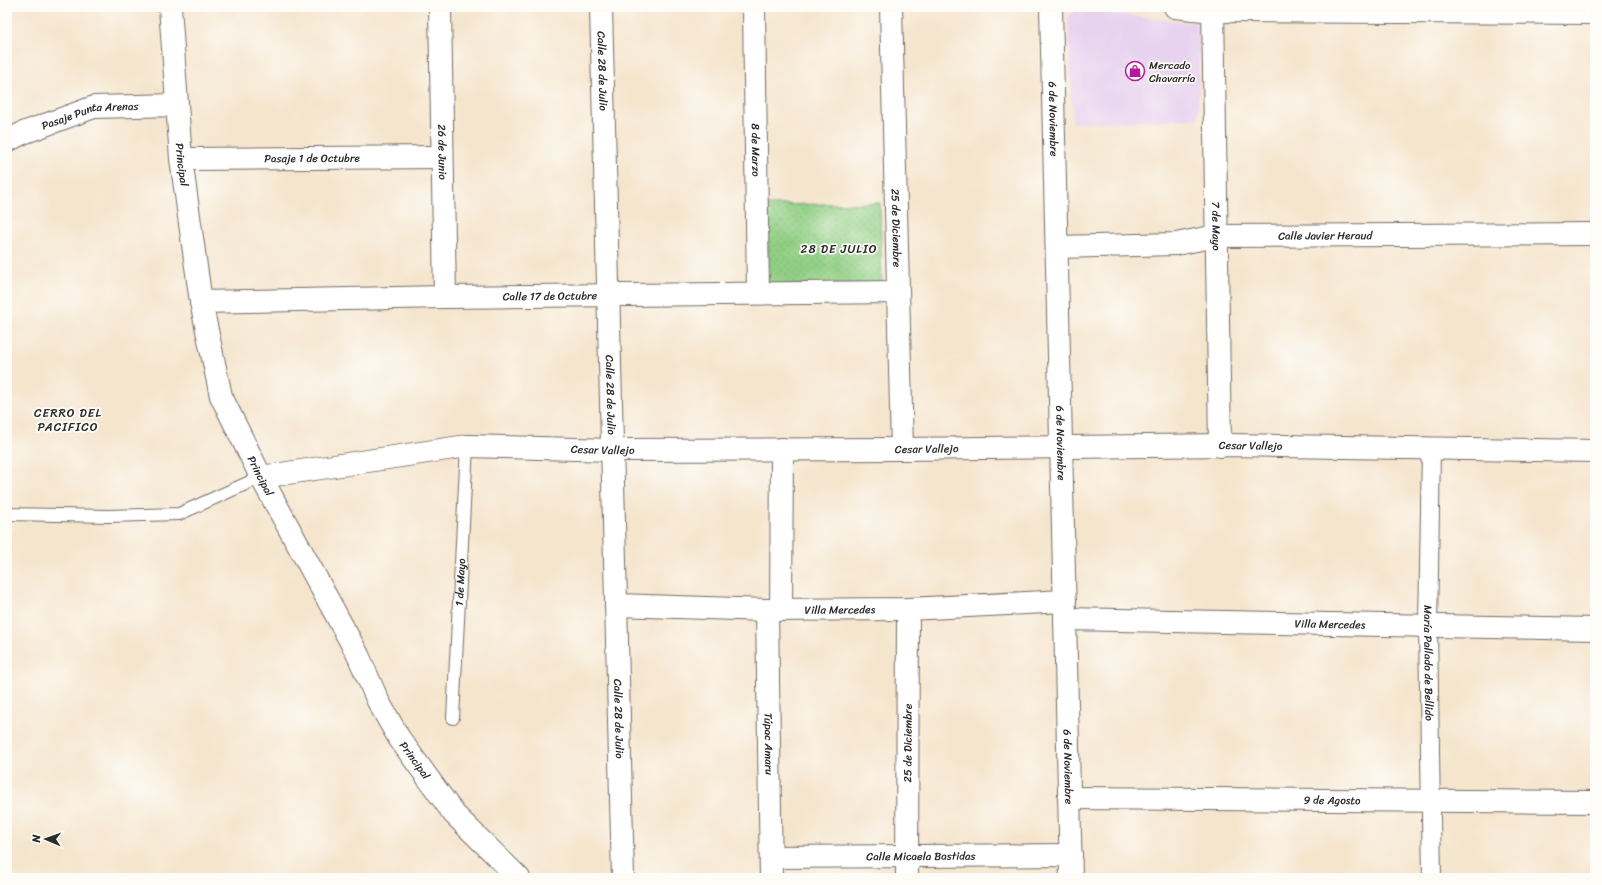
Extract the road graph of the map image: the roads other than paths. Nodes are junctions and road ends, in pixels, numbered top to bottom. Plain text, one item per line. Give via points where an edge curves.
1 (170, 7) edge
2 (440, 7) edge
3 (601, 7) edge
4 (754, 7) edge
5 (891, 7) edge
6 (1051, 7) edge
7 (1175, 7) edge
8 (1213, 9) edge
9 (1595, 14) edge
10 (177, 105) junction
11 (7, 141) edge
12 (442, 157) junction
13 (181, 159) junction
14 (1595, 234) edge
15 (1216, 236) junction
16 (1057, 248) junction
17 (898, 292) junction
18 (758, 293) junction
19 (608, 295) junction
20 (444, 297) junction
21 (202, 302) junction
22 (467, 446) junction
23 (1220, 446) junction
24 (1061, 447) junction
25 (902, 449) junction
26 (1431, 449) junction
27 (612, 450) junction
28 (782, 450) junction
29 (1595, 451) edge
30 (261, 477) junction
31 (7, 514) edge
32 (616, 605) junction
33 (908, 609) junction
34 (774, 610) junction
35 (1065, 610) junction
36 (1428, 627) junction
37 (1595, 628) edge
38 (453, 718) dead end
39 (1069, 798) junction
40 (1431, 800) junction
41 (1595, 802) edge
42 (1070, 855) junction
43 (907, 856) junction
44 (771, 857) junction
45 (519, 878) edge
46 (622, 878) edge
47 (772, 878) edge
48 (907, 878) edge
49 (1071, 878) edge
50 (1432, 878) edge

1 - 10 street, Principal
2 - 12 street, 26 de Junio
3 - 19 street, Calle 28 de Julio
4 - 18 street, 8 de Marzo
5 - 17 street, 25 de Diciembre
6 - 16 street, 6 de Noviembre
7 - 8 street
8 - 9 street
8 - 15 street, 7 de Mayo
10 - 11 street, Pasaje Punta Arenas via 94,108
10 - 13 street, Principal
12 - 13 street, Pasaje 1 de Octubre
12 - 20 street, 26 de Junio
13 - 21 street, Principal
14 - 15 street, Calle Javier Heraud
15 - 16 street, Calle Javier Heraud via 1176,244
15 - 23 street, 7 de Mayo
16 - 24 street, 6 de Noviembre
17 - 18 street, Calle 17 de Octubre
17 - 25 street, 25 de Diciembre
18 - 19 street, Calle 17 de Octubre
19 - 20 street, Calle 17 de Octubre
19 - 27 street, Calle 28 de Julio
20 - 21 street, Calle 17 de Octubre
21 - 30 street, Principal via 221,396
22 - 27 street, Cesar Vallejo
22 - 30 street, Cesar Vallejo
22 - 38 lane, 1 de Mayo
23 - 24 street, Cesar Vallejo
23 - 26 street, Cesar Vallejo
24 - 25 street, Cesar Vallejo
24 - 35 street, 6 de Noviembre
25 - 28 street, Cesar Vallejo
26 - 29 street, Cesar Vallejo
26 - 36 street, María Pallado de Bellido
27 - 28 street, Cesar Vallejo
27 - 32 street, Calle 28 de Julio
28 - 34 street, Túpac Amaru
30 - 31 lane via 179,514
30 - 45 street, Principal via 358,655 378,701 399,738 454,814
32 - 34 street, Villa Mercedes
32 - 46 street, Calle 28 de Julio
33 - 34 street, Villa Mercedes
33 - 35 street, Villa Mercedes
33 - 43 street, 25 de Diciembre
34 - 44 street, Túpac Amaru
35 - 36 street, Villa Mercedes
35 - 39 street, 6 de Noviembre
36 - 37 street, Villa Mercedes
36 - 40 street, María Pallado de Bellido
39 - 40 street, 9 de Agosto
39 - 42 street, 6 de Noviembre
40 - 41 street, 9 de Agosto
40 - 50 street, María Pallado de Bellido
42 - 43 street, Calle Micaela Bastidas
42 - 49 street, 6 de Noviembre
43 - 44 street, Calle Micaela Bastidas
43 - 48 street, 25 de Diciembre
44 - 47 street, Túpac Amaru

